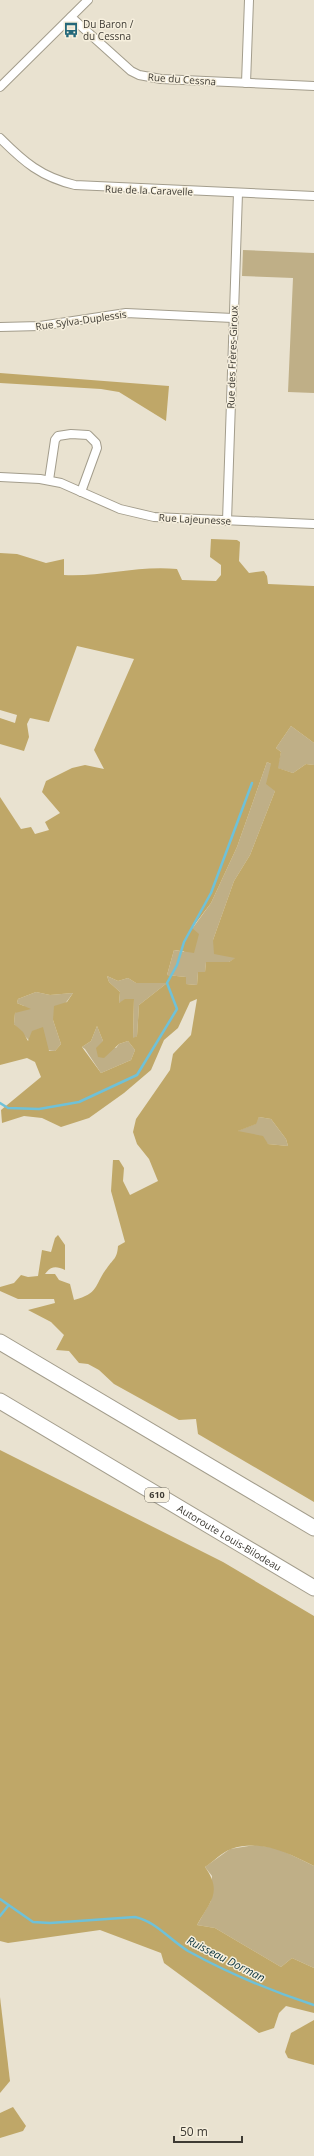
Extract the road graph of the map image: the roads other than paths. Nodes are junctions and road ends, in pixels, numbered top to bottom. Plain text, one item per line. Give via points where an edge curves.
1 (88, 0) edge
2 (249, 0) edge
3 (71, 17) junction
4 (246, 83) junction
5 (314, 86) edge
6 (0, 87) edge
7 (0, 138) edge
8 (238, 194) junction
9 (314, 196) edge
10 (233, 318) junction
11 (0, 327) edge
12 (0, 477) edge
13 (49, 480) junction
14 (82, 492) junction
15 (227, 521) junction
16 (314, 524) edge
17 (0, 1342) edge
18 (0, 1401) edge
19 (314, 1528) edge
20 (314, 1588) edge

1 - 3 street
2 - 4 street
3 - 4 street, Rue du Cessna via 123,66 139,75 161,79
3 - 6 street
4 - 5 street, Rue du Cessna
7 - 8 street, Rue de la Caravelle via 25,162 56,181 75,185
8 - 9 street, Rue de la Caravelle
8 - 10 street, Rue des Frères-Giroux
10 - 11 street, Rue Sylva-Duplessis via 114,313 40,326
10 - 15 street, Rue des Frères-Giroux
12 - 13 street, Rue Lajeunesse
13 - 14 street, Rue Lajeunesse
13 - 14 street via 55,440 58,436 88,435 96,443 97,448
14 - 15 street, Rue Lajeunesse via 105,504 134,514
15 - 16 street, Rue Lajeunesse
17 - 19 highway
18 - 20 highway, Autoroute Louis-Bilodeau / 610

